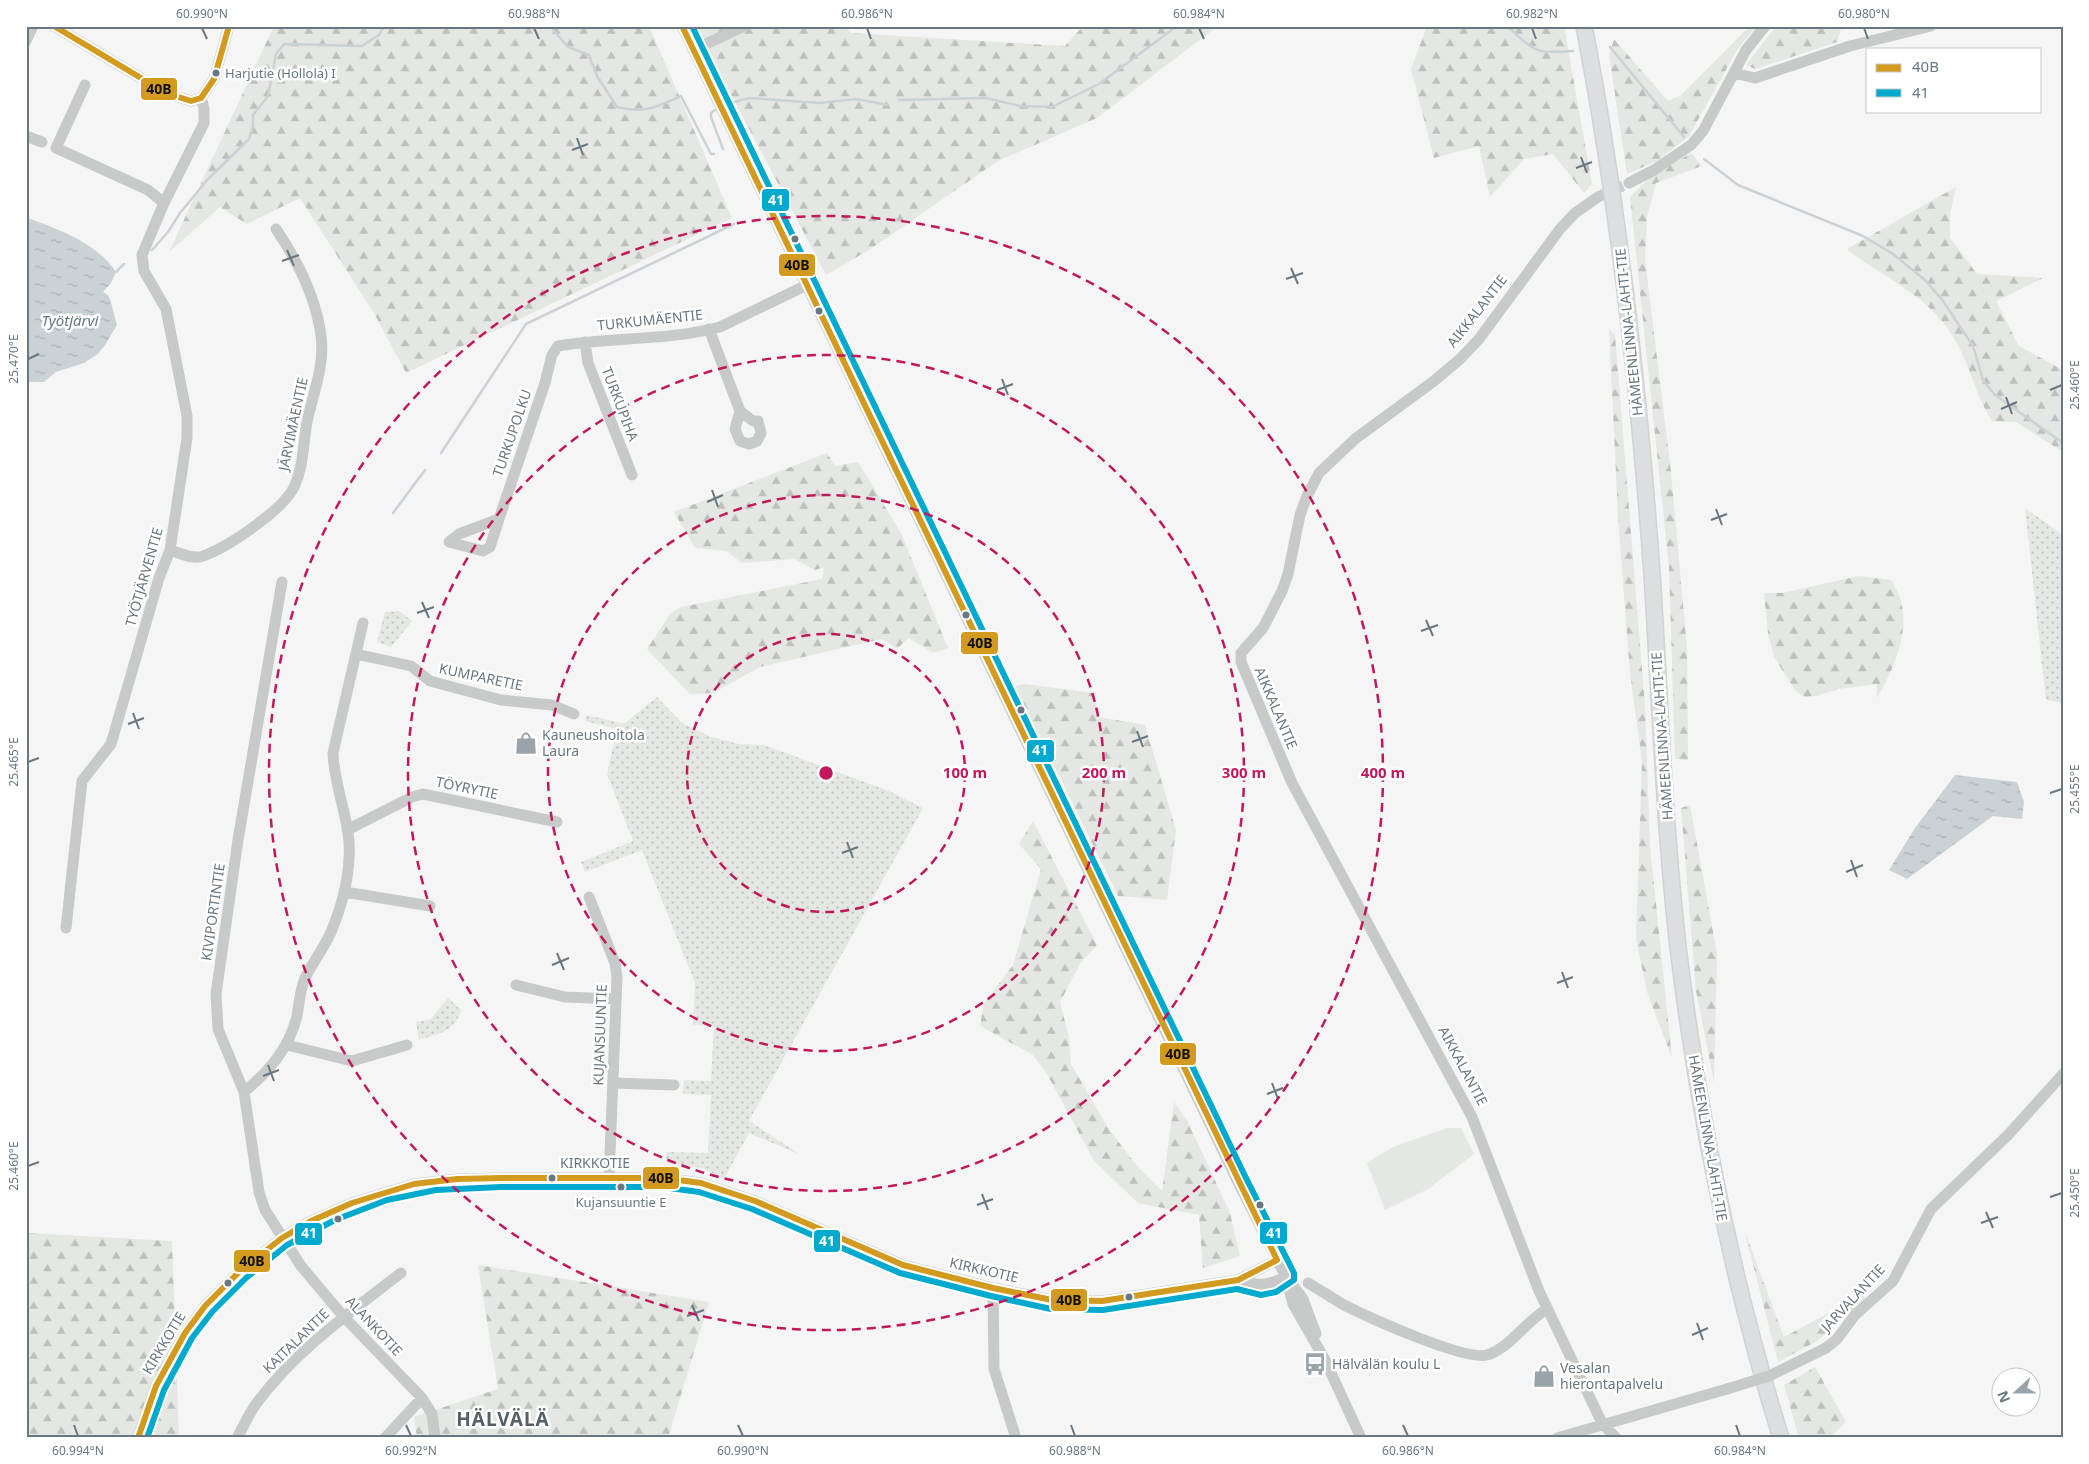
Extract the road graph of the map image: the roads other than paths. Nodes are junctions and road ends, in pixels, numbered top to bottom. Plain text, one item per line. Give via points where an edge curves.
1 (33, 26) edge
2 (54, 26) edge
3 (229, 26) edge
4 (682, 26) edge
5 (744, 26) edge
6 (1584, 26) edge
7 (1765, 26) edge
8 (1931, 26) edge
9 (26, 41) edge
10 (693, 50) junction
11 (1734, 73) junction
12 (85, 85) dead end
13 (201, 98) junction
14 (26, 136) edge
15 (42, 142) dead end
16 (1629, 183) tunnel mouth
17 (1598, 197) tunnel mouth
18 (164, 203) junction
19 (276, 229) dead end
20 (807, 285) junction
21 (709, 330) junction
22 (585, 342) junction
23 (552, 355) joint
24 (740, 411) dead end
25 (632, 475) dead end
26 (499, 519) dead end
27 (170, 550) junction
28 (282, 582) dead end
29 (362, 623) dead end
30 (356, 654) junction
31 (574, 714) dead end
32 (557, 822) dead end
33 (347, 830) junction
34 (345, 892) junction
35 (589, 897) dead end
36 (430, 906) dead end
37 (66, 928) dead end
38 (516, 985) dead end
39 (615, 999) junction
40 (287, 1045) junction
41 (407, 1045) dead end
42 (2063, 1074) edge
43 (613, 1083) junction
44 (674, 1085) dead end
45 (244, 1092) junction
46 (609, 1179) junction
47 (282, 1238) junction
48 (1277, 1260) junction
49 (401, 1274) dead end
50 (1286, 1277) junction
51 (1238, 1280) junction
52 (1308, 1283) dead end
53 (993, 1288) junction
54 (1547, 1309) junction
55 (344, 1317) junction
56 (422, 1398) junction
57 (1602, 1423) junction
58 (138, 1438) edge
59 (237, 1438) edge
60 (385, 1438) edge
61 (435, 1438) edge
62 (1016, 1438) edge
63 (1362, 1438) edge
64 (1557, 1438) edge
65 (1616, 1438) edge
66 (1781, 1438) edge

1 - 9 street
2 - 13 street via 166,93 191,101
3 - 13 street via 214,79
4 - 10 street
5 - 10 street
6 - 66 highway, HÄMEENLINNA-LAHTI-TIE via 1617,221 1631,334 1652,572 1669,846 1689,1031 1724,1225 1760,1371
7 - 11 street via 1746,50
8 - 11 street via 1850,46 1756,78
10 - 20 street
11 - 16 street via 1703,130 1691,145
12 - 18 street via 56,148 148,190
13 - 18 street, TYÖTJÄRVENTIE via 204,123
14 - 15 street
17 - 54 street, AIKKALANTIE via 1575,213 1560,229 1479,339 1460,359 1355,439 1319,473 1302,509 1282,591 1263,628 1241,652 1240,662 1292,783 1472,1116
18 - 27 street, TYÖTJÄRVENTIE via 141,263 166,309 187,416 187,438
19 - 27 street, JÄRVIMÄENTIE via 294,255 316,308 321,337 320,371 295,487 260,523 203,556 188,556
20 - 21 street, TURKUMÄENTIE
20 - 48 street
21 - 22 street, TURKUMÄENTIE via 665,337
21 - 24 street
22 - 23 street, TURKUMÄENTIE via 558,346
22 - 25 street, TURKUPIHA via 588,363
23 - 26 street, TURKUPOLKU via 546,383
27 - 37 street, TYÖTJÄRVENTIE via 111,744 82,781
28 - 45 street, KIVIPORTINTIE via 216,994 218,1029
29 - 30 street
30 - 31 street, KUMPARETIE via 411,666 430,681 500,700 552,705
30 - 33 street via 332,753
32 - 33 street, TÖYRYTIE via 423,794
33 - 34 street via 350,856
34 - 36 street
34 - 40 street via 330,932 304,980
35 - 39 street, KUJANSUUNTIE via 615,963
38 - 39 street via 565,997
39 - 43 street, KUJANSUUNTIE
40 - 41 street via 352,1061
40 - 45 street via 267,1073
42 - 57 street, JARVALANTIE, bridge via 2008,1135 1931,1209 1892,1281 1826,1348 1778,1372
43 - 44 street
43 - 46 street, KUJANSUUNTIE
45 - 47 street, KIVIPORTINTIE via 259,1192 265,1210
46 - 47 street, KIRKKOTIE via 483,1178 414,1184 352,1202
46 - 53 street, KIRKKOTIE via 663,1178 701,1183 755,1201 903,1265
47 - 55 street, ALANKOTIE
47 - 58 street, KIRKKOTIE via 240,1271 185,1333 156,1386
48 - 50 street
48 - 51 street, KIRKKOTIE
49 - 55 street, KAITALANTIE
50 - 51 street, KIRKKOTIE via 1260,1286
50 - 63 street via 1293,1304 1325,1360
51 - 53 street, KIRKKOTIE via 1102,1301 1075,1302
52 - 54 street via 1361,1312 1441,1346 1475,1356 1499,1349
53 - 62 street via 994,1369
54 - 57 street, AIKKALANTIE
55 - 56 street, ALANKOTIE
55 - 59 street, KAITALANTIE via 282,1372 255,1406
56 - 60 street
56 - 61 street, ALANKOTIE via 432,1414
57 - 64 street, JARVALANTIE
57 - 65 street, AIKKALANTIE

